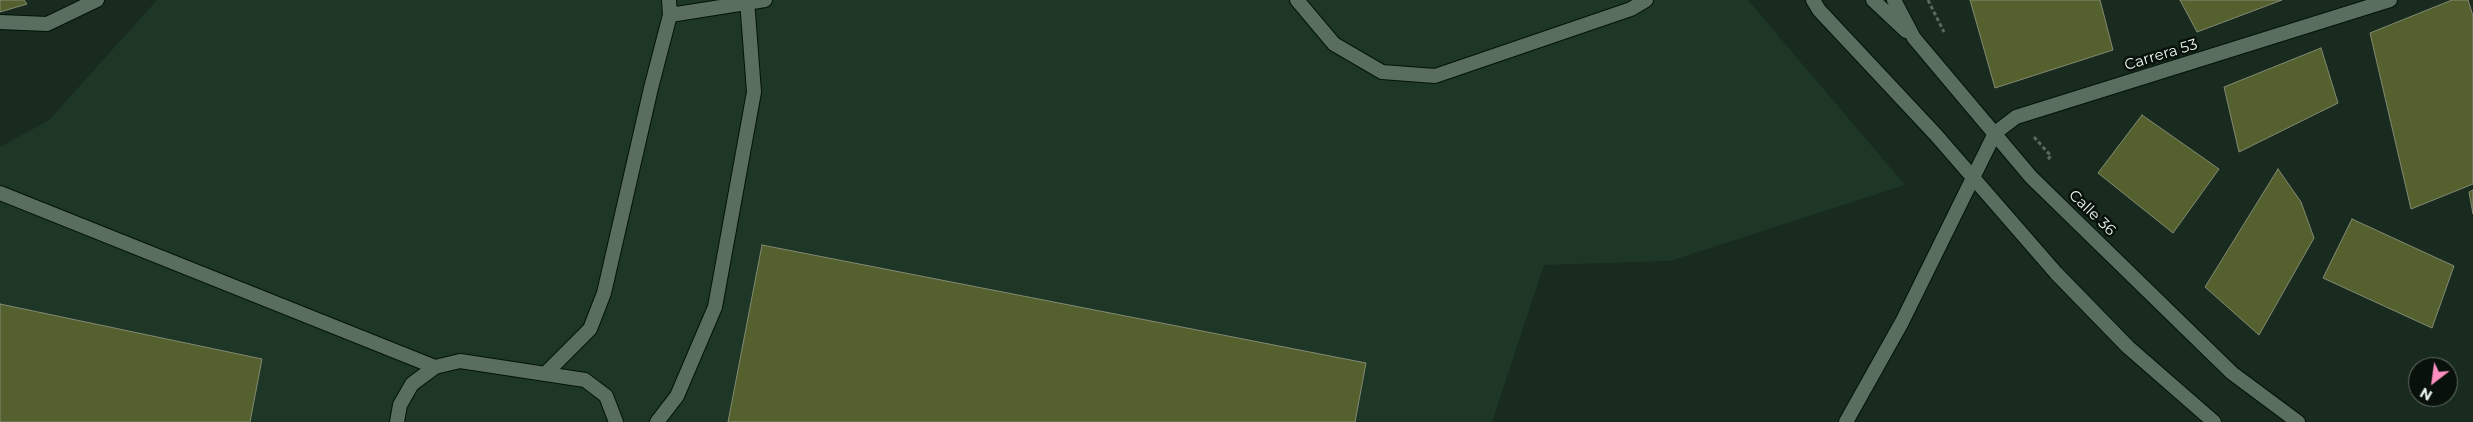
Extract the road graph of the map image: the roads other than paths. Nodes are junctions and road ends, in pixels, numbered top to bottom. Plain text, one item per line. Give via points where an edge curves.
1 (97, 0) edge
2 (669, 0) edge
3 (765, 0) edge
4 (1297, 0) edge
5 (1646, 0) edge
6 (1813, 0) edge
7 (1873, 0) edge
8 (1894, 0) edge
9 (2390, 0) edge
10 (747, 1) edge
11 (670, 15) junction
12 (0, 22) edge
13 (1914, 38) junction
14 (1994, 133) junction
15 (1972, 178) junction
16 (0, 193) edge
17 (435, 367) junction
18 (546, 374) junction
19 (397, 422) edge
20 (616, 422) edge
21 (656, 422) edge
22 (1846, 422) edge
23 (2214, 422) edge
24 (2298, 422) edge

1 - 12 street via 47,24
2 - 11 street
3 - 10 street
4 - 5 street via 1334,44 1382,72 1435,76 1631,9
6 - 15 street
7 - 13 street
8 - 13 street, Calle 36
9 - 14 street, Carrera 53 via 2016,117
10 - 11 street
10 - 21 street via 754,92 715,307 677,396
11 - 18 street via 604,293 590,329
13 - 14 street, Calle 36
14 - 15 street, Carrera 53
14 - 24 street, Calle 36 via 2031,177 2232,373
15 - 22 street, Carrera 53 via 1902,322
15 - 23 street via 2056,273 2122,340
16 - 17 street
17 - 18 street via 460,361
17 - 19 street via 412,384 400,406
18 - 20 street via 584,380 606,396

